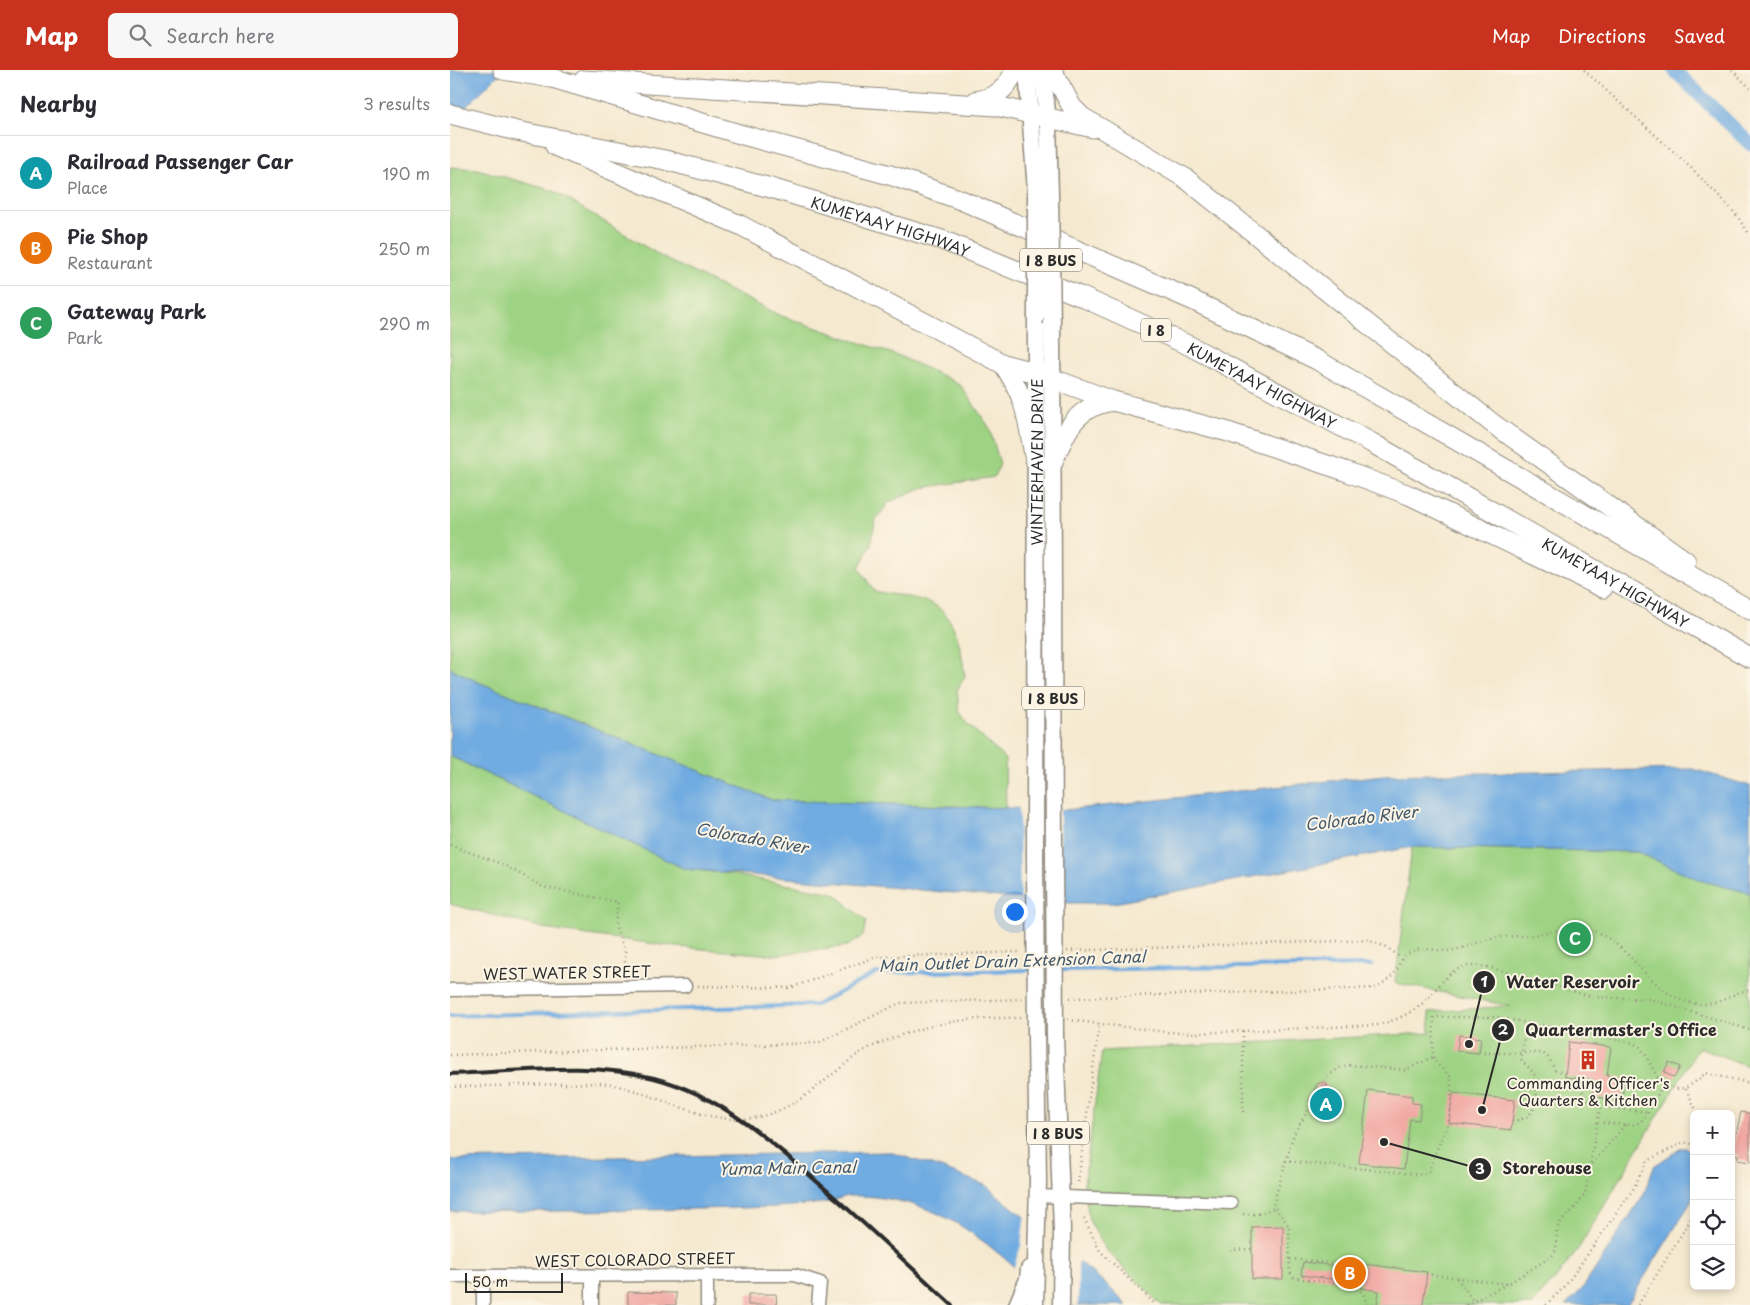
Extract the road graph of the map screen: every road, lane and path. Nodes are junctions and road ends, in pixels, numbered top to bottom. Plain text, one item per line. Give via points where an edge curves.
1 (503, 70) edge
2 (1015, 70) edge
3 (1027, 70) edge
4 (1042, 70) edge
5 (1052, 70) edge
6 (1584, 70) edge
7 (1732, 70) edge
8 (552, 78) junction
9 (1750, 88) edge
10 (962, 104) junction
11 (450, 114) edge
12 (1040, 117) junction
13 (1102, 130) junction
14 (516, 131) junction
15 (1043, 193) junction
16 (1750, 235) edge
17 (1003, 364) junction
18 (1044, 375) junction
19 (1113, 401) junction
20 (1044, 462) junction
21 (1750, 609) edge
22 (1747, 657) edge
23 (450, 844) edge
24 (685, 986) dead end
25 (625, 987) junction
26 (450, 990) edge
27 (1750, 990) edge
28 (1069, 998) dead end
29 (1029, 999) dead end
30 (1028, 1018) dead end
31 (1062, 1019) dead end
32 (1526, 1022) junction
33 (1099, 1023) junction
34 (1750, 1030) edge
35 (1243, 1031) junction
36 (1484, 1053) dead end
37 (1521, 1053) junction
38 (450, 1055) edge
39 (1433, 1057) junction
40 (1566, 1073) dead end
41 (1580, 1078) dead end
42 (1750, 1083) edge
43 (1662, 1086) junction
44 (450, 1087) edge
45 (1686, 1089) junction
46 (1600, 1107) junction
47 (1696, 1110) edge
48 (1648, 1112) junction
49 (1243, 1116) dead end
50 (1512, 1121) dead end
51 (1599, 1122) junction
52 (1625, 1125) junction
53 (1690, 1144) edge
54 (1285, 1161) junction
55 (1591, 1165) junction
56 (1078, 1182) dead end
57 (1037, 1196) junction
58 (1060, 1197) junction
59 (1231, 1203) dead end
60 (1274, 1208) junction
61 (1243, 1214) dead end
62 (1084, 1218) dead end
63 (1690, 1220) edge
64 (1252, 1249) dead end
65 (1230, 1250) dead end
66 (1290, 1259) junction
67 (1364, 1266) dead end
68 (707, 1274) junction
69 (1426, 1274) dead end
70 (450, 1276) edge
71 (483, 1276) junction
72 (592, 1277) junction
73 (1457, 1278) junction
74 (1508, 1284) junction
75 (1033, 1291) edge
76 (1473, 1301) junction
77 (483, 1305) edge
78 (592, 1305) edge
79 (707, 1305) edge
80 (818, 1305) edge
81 (1017, 1305) edge
82 (1061, 1305) edge
83 (1156, 1305) edge
84 (1367, 1305) edge
85 (1466, 1305) edge
86 (1546, 1305) edge
87 (1638, 1305) edge

1 - 8 highway
2 - 10 highway via 997,95
3 - 12 main road, WINTERHAVEN DRIVE / I 8 BUS
4 - 12 main road, WINTERHAVEN DRIVE / I 8 BUS
5 - 13 highway via 1072,107
6 - 16 path via 1688,164 1735,213
7 - 9 path
8 - 10 highway
8 - 21 highway via 743,135 890,174 961,200 1190,299 1317,360
10 - 12 highway via 996,106
11 - 14 highway, KUMEYAAY HIGHWAY / I 8
12 - 13 highway
12 - 15 main road, WINTERHAVEN DRIVE / I 8 BUS
13 - 21 highway via 1157,160 1192,184 1492,422
14 - 17 highway via 740,225
14 - 22 highway, KUMEYAAY HIGHWAY / I 8 via 665,160 771,188 942,240 1082,297 1190,346 1372,443
15 - 18 main road, WINTERHAVEN DRIVE / I 8 BUS, bridge via 1036,317
15 - 18 main road, WINTERHAVEN DRIVE / I 8 BUS, bridge via 1052,324
17 - 18 highway
17 - 20 highway via 1019,388
18 - 19 highway
18 - 20 main road, WINTERHAVEN DRIVE / I 8 BUS
19 - 20 highway via 1098,403 1080,414
19 - 22 highway via 1270,446 1409,495
20 - 57 main road, WINTERHAVEN DRIVE / I 8 BUS, bridge via 1036,542
20 - 58 main road, WINTERHAVEN DRIVE / I 8 BUS, bridge via 1052,542 1055,1035
23 - 25 path via 504,865 543,887 618,902 615,925 625,952
24 - 25 street, WEST WATER STREET
25 - 26 street, WEST WATER STREET
27 - 28 path via 1741,990 1706,1004 1677,998 1654,984 1627,952 1608,937 1594,930 1578,928 1494,938 1452,951 1416,950 1401,958 1394,975 1377,988
29 - 38 path via 900,1003 818,1043
30 - 44 path via 956,1019 913,1030 859,1054 822,1085 792,1104 751,1118 710,1116 620,1085
31 - 33 path
32 - 37 path
32 - 39 path via 1497,1017 1434,1017
32 - 43 path via 1633,1043 1645,1054
33 - 35 path via 1166,1032
33 - 56 path
34 - 35 path via 1650,999 1594,997 1488,967 1473,966 1449,973 1424,1002 1398,1020 1377,1025
35 - 49 path
36 - 37 path
37 - 40 path via 1543,1053 1555,1070
37 - 50 path via 1522,1062 1534,1074 1534,1103 1531,1113 1524,1119
39 - 54 path via 1405,1070 1351,1065 1339,1068 1328,1076 1294,1134
39 - 54 path via 1450,1077 1451,1089 1447,1127 1430,1170 1423,1175
41 - 46 path via 1586,1099
42 - 45 path via 1706,1073
43 - 45 path
43 - 48 path
45 - 47 path
46 - 48 path
46 - 51 path
48 - 52 path via 1637,1125
51 - 52 path
51 - 55 path
52 - 55 path
53 - 86 path via 1684,1142 1647,1161 1616,1214 1566,1285
54 - 60 path
55 - 74 path via 1585,1194 1557,1229 1556,1250 1552,1256
57 - 58 street
57 - 75 main road, I 8 BUS
58 - 59 street
58 - 82 main road, I 8 BUS
60 - 61 path via 1258,1214
60 - 66 path via 1289,1226
62 - 83 path via 1100,1251
63 - 87 path
64 - 65 path
66 - 67 path
66 - 84 path via 1290,1272 1294,1278 1353,1284 1363,1293
68 - 72 street, WEST COLORADO STREET
68 - 79 street
68 - 80 street, WEST COLORADO STREET via 795,1275 820,1283
69 - 73 path
70 - 71 street, WEST COLORADO STREET
71 - 72 street, WEST COLORADO STREET
71 - 77 street
72 - 78 street
73 - 74 path
73 - 76 path
74 - 76 path
75 - 81 main road
76 - 85 path

